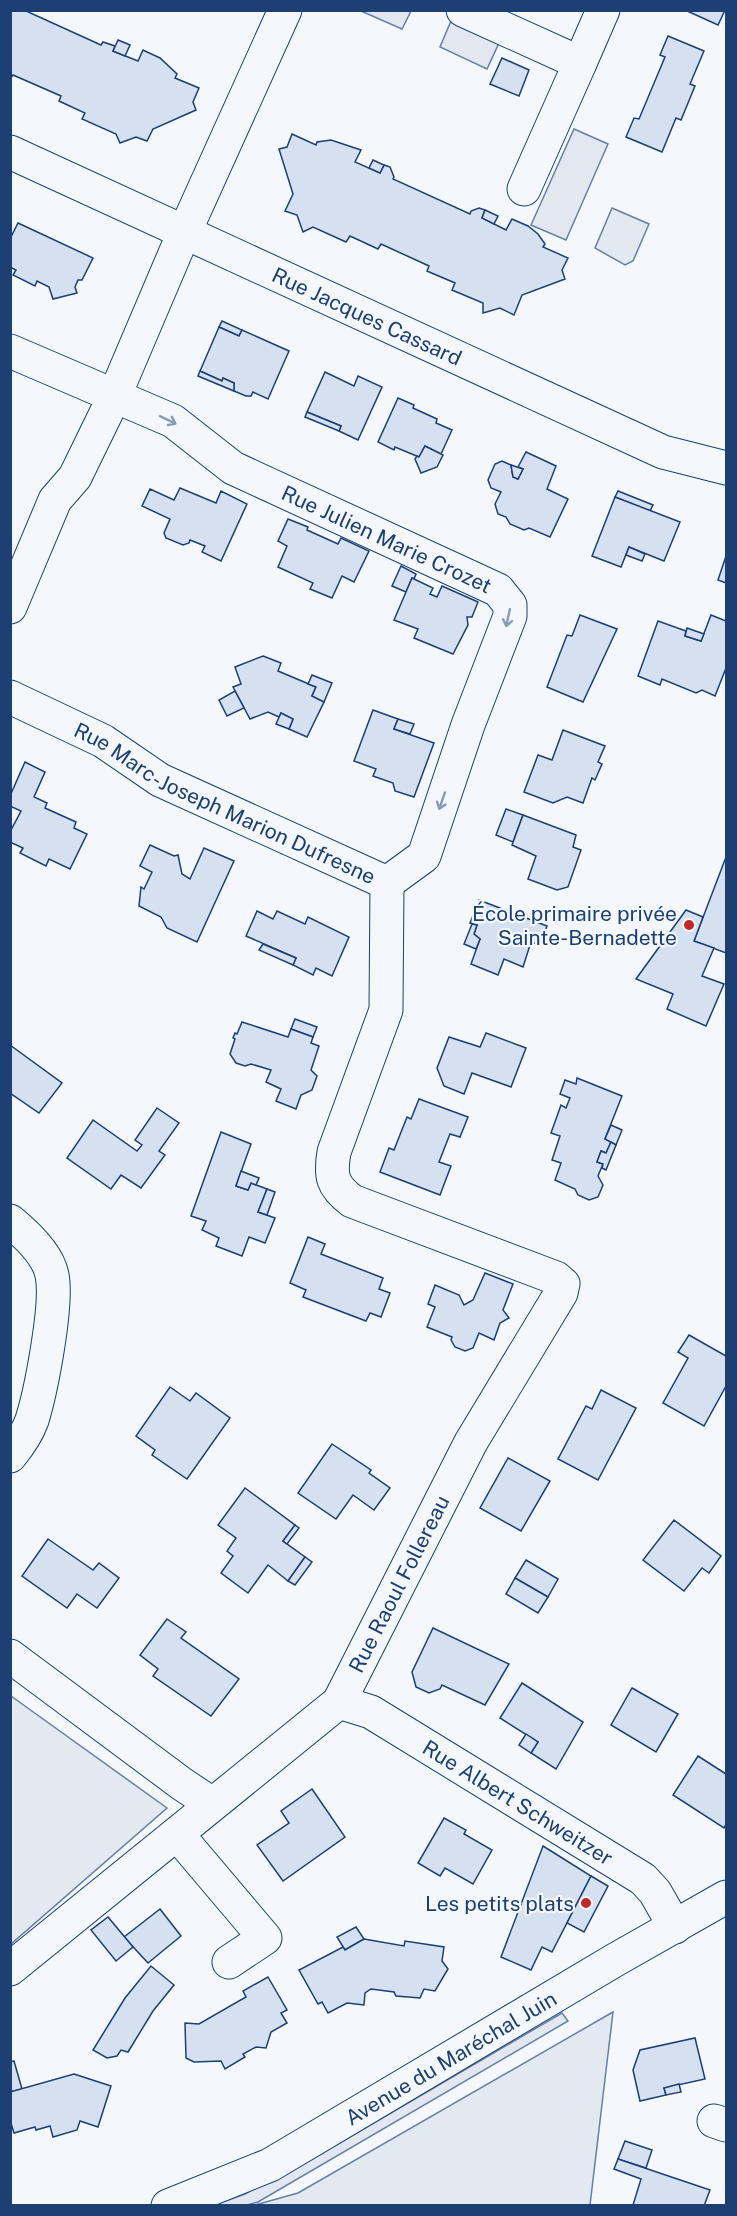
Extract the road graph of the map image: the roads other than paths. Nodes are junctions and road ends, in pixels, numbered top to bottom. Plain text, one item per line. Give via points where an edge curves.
1 (285, 10) edge
2 (463, 10) edge
3 (603, 10) edge
4 (580, 63) junction
5 (10, 152) edge
6 (524, 189) dead end
7 (184, 232) junction
8 (10, 351) edge
9 (114, 397) junction
10 (726, 468) edge
11 (10, 607) edge
12 (10, 697) edge
13 (387, 883) junction
14 (10, 1221) edge
15 (563, 1284) joint
16 (10, 1456) edge
17 (10, 1656) edge
18 (339, 1702) junction
19 (213, 1804) junction
20 (177, 1834) junction
21 (726, 1897) edge
22 (675, 1927) junction
23 (229, 1962) dead end
24 (10, 1969) edge
25 (168, 2205) edge

1 - 7 street
2 - 4 street
3 - 4 street
4 - 6 street
5 - 7 street, Rue Jacques Cassard
7 - 9 street
7 - 10 street, Rue Jacques Cassard via 663,452
8 - 9 street
9 - 11 street via 75,477 55,500
9 -> 13 street, Rue Julien Marie Crozet via 173,421 233,468 498,590 510,605 510,616 424,856
12 - 13 street, Rue Marc-Joseph Marion Dufresne via 103,741 160,780
13 - 15 street, Rue Marc-Joseph Marion Dufresne via 386,1010 334,1152 332,1175 338,1191 352,1201 556,1278
14 - 16 street via 45,1259 52,1275 52,1299 31,1421
15 - 18 street, Rue Raoul Follereau via 471,1442
17 - 19 street
18 - 19 street, Rue Raoul Follereau
18 - 22 street, Rue Albert Schweitzer via 371,1712 643,1879
19 - 20 street, Rue Raoul Follereau
20 - 23 street via 265,1938
20 - 24 street, Rue Raoul Follereau
21 - 22 street, Avenue du Maréchal Juin
22 - 25 street, Avenue du Maréchal Juin via 270,2165

